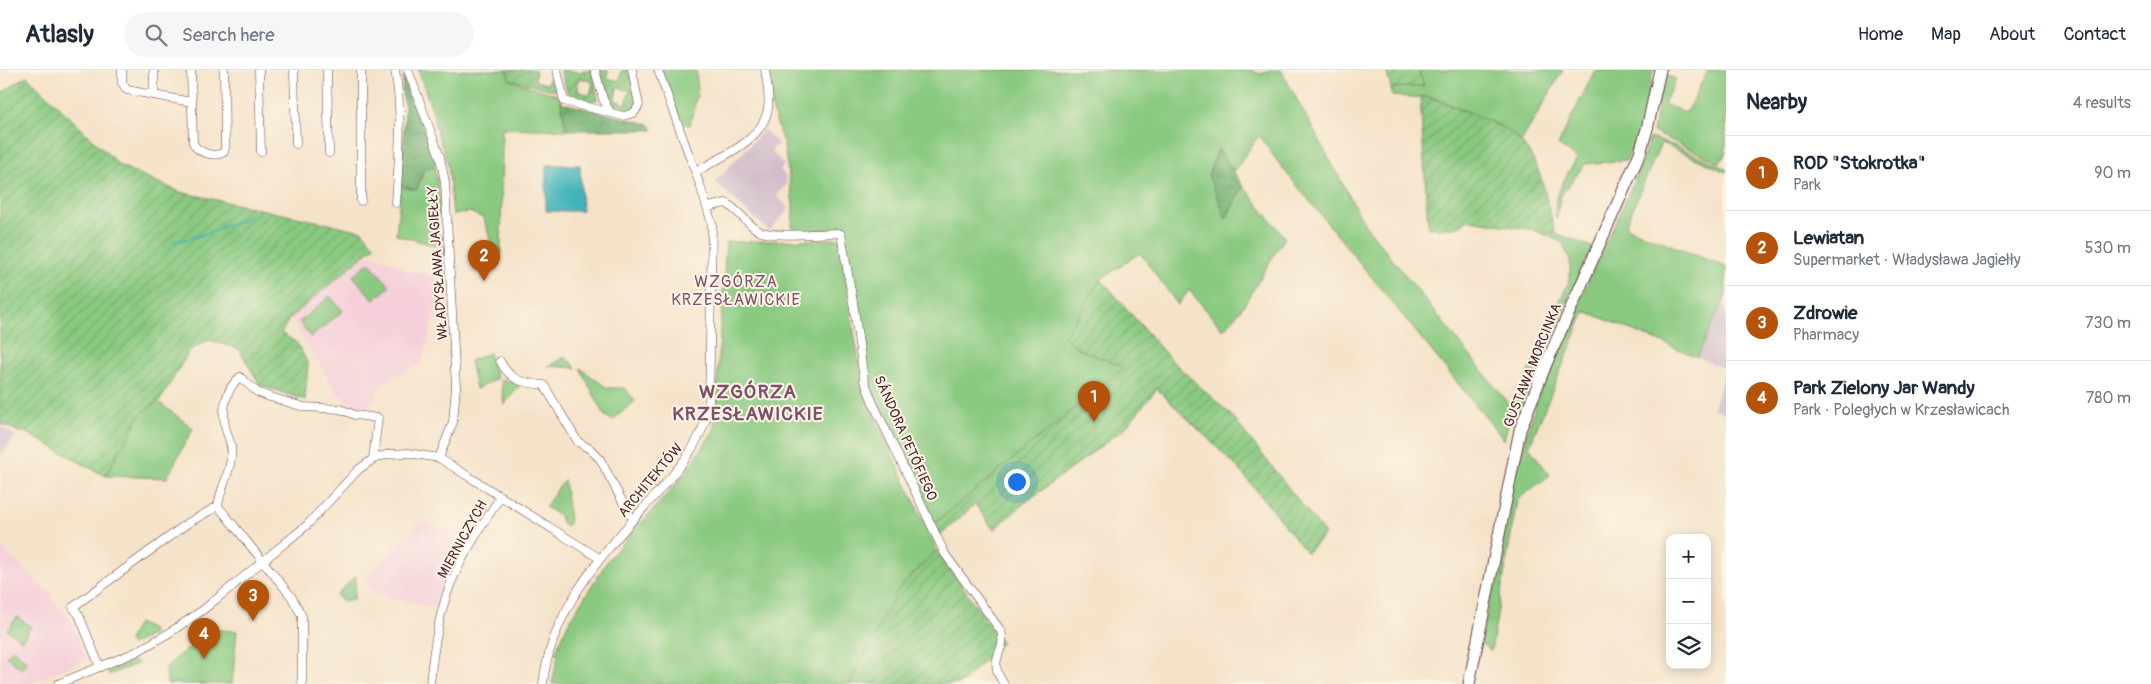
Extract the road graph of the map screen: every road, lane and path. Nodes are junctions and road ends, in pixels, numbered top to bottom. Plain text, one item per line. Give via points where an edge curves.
1 (122, 70) edge
2 (154, 70) edge
3 (191, 70) edge
4 (224, 70) edge
5 (259, 70) edge
6 (294, 70) edge
7 (327, 70) edge
8 (361, 70) edge
9 (395, 70) edge
10 (408, 70) edge
11 (556, 70) edge
12 (595, 70) edge
13 (632, 70) edge
14 (658, 70) edge
15 (765, 70) edge
16 (1660, 70) edge
17 (154, 95) junction
18 (603, 99) junction
19 (191, 102) junction
20 (592, 108) junction
21 (610, 112) junction
22 (296, 144) dead end
23 (261, 152) dead end
24 (329, 152) dead end
25 (696, 172) junction
26 (361, 201) dead end
27 (396, 203) dead end
28 (708, 207) junction
29 (500, 361) dead end
30 (439, 458) junction
31 (373, 459) junction
32 (501, 496) junction
33 (218, 506) junction
34 (634, 519) junction
35 (599, 558) junction
36 (263, 562) junction
37 (100, 667) junction
38 (58, 684) edge
39 (302, 684) edge
40 (430, 684) edge
41 (543, 684) edge
42 (1004, 684) edge
43 (1469, 684) edge

1 - 17 street via 125,88
2 - 17 street
3 - 19 street
4 - 19 street via 224,152 217,155 195,148
5 - 23 street
6 - 22 street
7 - 24 street
8 - 26 street
9 - 27 street via 400,126
10 - 30 street, WŁADYSŁAWA JAGIEŁŁY via 440,157 445,182 456,387 453,422
11 - 20 street via 564,101
12 - 18 street
13 - 21 street via 640,100 638,108 629,115
14 - 25 street, ARCHITEKTÓW
15 - 25 street via 768,110 759,129 741,145
16 - 43 street, GUSTAWA MORCINKA via 1640,153 1520,430
17 - 19 street
18 - 20 street
18 - 21 street
20 - 21 street
25 - 28 street, ARCHITEKTÓW
28 - 34 street, ARCHITEKTÓW via 713,240 710,388 706,418 685,461
28 - 42 street, SÁNDORA PETŐFIEGO via 726,203 760,231 777,236 841,234 864,380 945,554 1001,631 1003,642 995,662
29 - 34 street via 506,374 530,384 544,385 578,442 600,459
30 - 31 street via 408,453
30 - 32 street
31 - 33 street via 378,418 340,409 304,407 270,397 257,392 240,377 232,383 225,399 225,428 232,447
31 - 36 street via 358,470 307,525
32 - 35 street
32 - 40 street, MIERNICZYCH via 450,585 432,660
33 - 36 street
33 - 37 street via 188,523 73,607
34 - 35 street, ARCHITEKTÓW
35 - 41 street, ARCHITEKTÓW via 557,628 548,653
36 - 37 street via 179,627 136,652
36 - 39 street via 291,596 302,616
37 - 38 street

